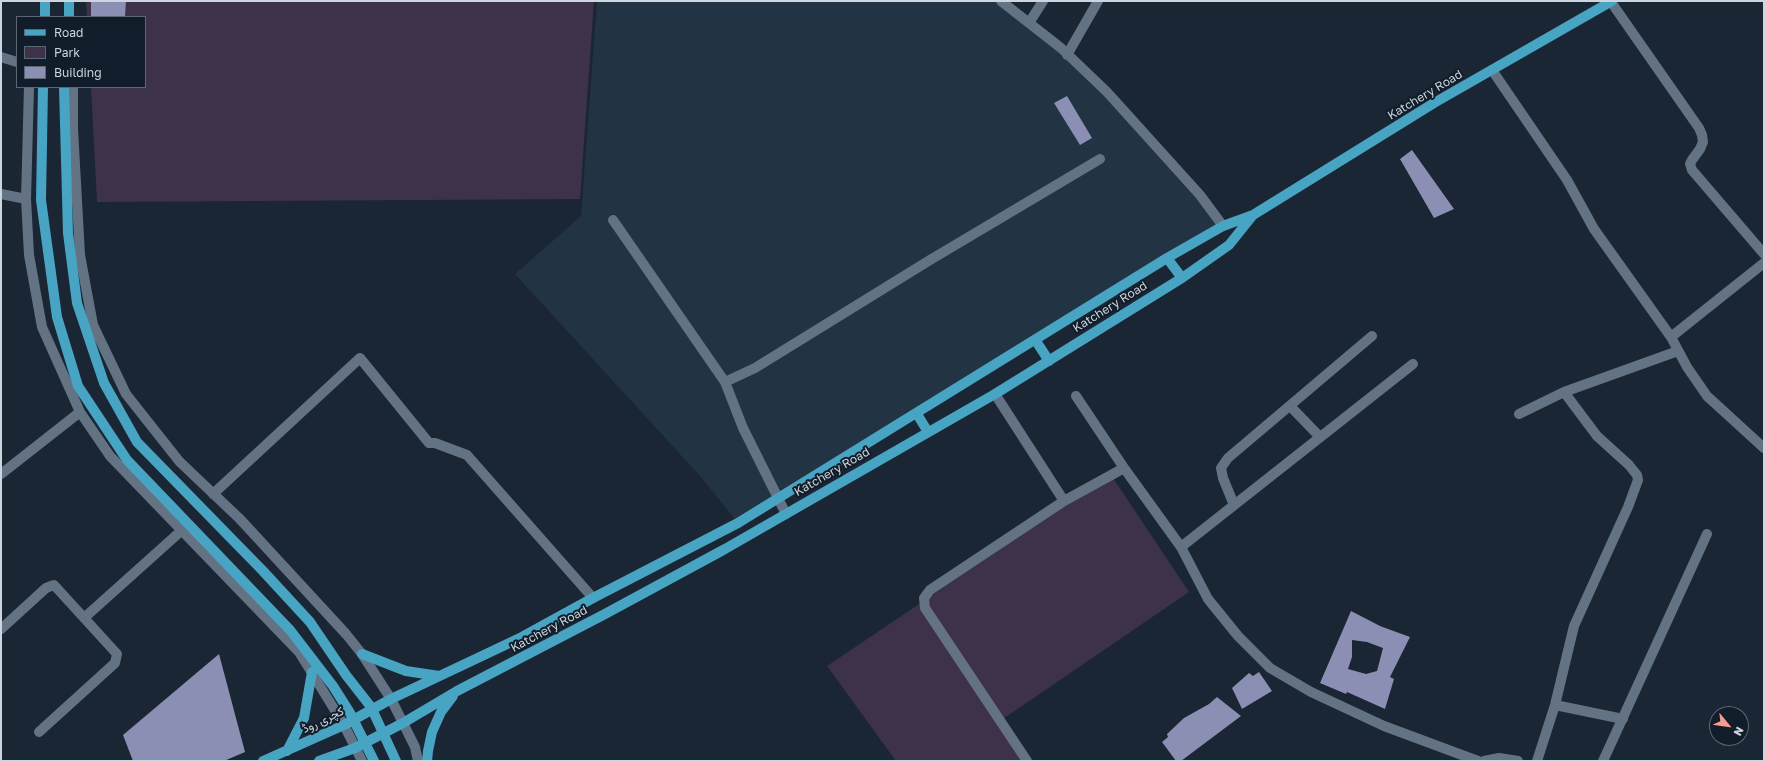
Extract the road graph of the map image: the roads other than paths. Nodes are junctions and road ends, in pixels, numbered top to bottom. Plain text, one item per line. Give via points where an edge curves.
1 (45, 1) edge
2 (1001, 1) edge
3 (1043, 1) edge
4 (1098, 1) edge
5 (1611, 1) edge
6 (1599, 4) edge
7 (45, 16) edge
8 (1029, 23) junction
9 (1067, 55) junction
10 (1, 57) edge
11 (16, 62) edge
12 (1492, 70) junction
13 (30, 88) edge
14 (43, 88) edge
15 (64, 88) edge
16 (73, 88) edge
17 (1100, 159) dead end
18 (1, 194) edge
19 (26, 199) junction
20 (1253, 215) junction
21 (613, 220) dead end
22 (1223, 226) junction
23 (1764, 254) edge
24 (1167, 258) junction
25 (1764, 263) edge
26 (1182, 278) junction
27 (1372, 336) dead end
28 (1671, 337) junction
29 (1036, 341) junction
30 (1678, 351) junction
31 (1049, 361) junction
32 (1413, 364) dead end
33 (725, 382) junction
34 (1564, 392) junction
35 (995, 394) junction
36 (1076, 396) dead end
37 (1290, 406) junction
38 (80, 412) junction
39 (916, 414) junction
40 (1519, 414) dead end
41 (928, 432) junction
42 (1320, 437) junction
43 (1764, 448) edge
44 (1124, 468) junction
45 (1, 474) edge
46 (214, 494) junction
47 (778, 499) junction
48 (1064, 501) junction
49 (1234, 505) junction
50 (786, 514) junction
51 (182, 531) junction
52 (1707, 534) dead end
53 (716, 535) junction
54 (1181, 547) junction
55 (725, 549) junction
56 (593, 598) junction
57 (84, 618) junction
58 (1, 629) edge
59 (362, 654) junction
60 (312, 672) junction
61 (439, 676) junction
62 (457, 691) junction
63 (391, 698) junction
64 (1555, 705) junction
65 (1623, 719) junction
66 (403, 723) junction
67 (344, 725) junction
68 (39, 732) dead end
69 (355, 748) junction
70 (288, 751) junction
71 (263, 761) edge
72 (319, 761) edge
73 (362, 761) edge
74 (374, 761) edge
75 (396, 761) edge
76 (418, 761) edge
77 (427, 761) edge
78 (1027, 761) edge
79 (1478, 761) edge
80 (1484, 761) edge
81 (1518, 761) edge
82 (1537, 761) edge
83 (1603, 761) edge

1 - 7 main road
2 - 8 street
3 - 8 street
4 - 9 street
5 - 6 main road, Katchery Road
5 - 23 street via 1699,128 1703,142 1690,164 1692,170
6 - 12 main road, Katchery Road
8 - 9 street
9 - 22 street via 1107,92 1200,195
10 - 11 street
12 - 20 main road, Katchery Road
12 - 28 street via 1566,180 1594,229
13 - 19 street
14 - 74 main road via 41,200 56,316 78,386 127,460 290,630 342,700
15 - 75 main road via 68,232 77,303 104,383 137,442 310,622 372,707
16 - 46 street via 80,255 93,325 126,394 179,461
17 - 33 street via 755,368
18 - 19 street
19 - 38 street via 29,255 42,327
20 - 22 main road, Katchery Road
20 - 26 main road, Katchery Road via 1229,245
21 - 33 street
22 - 24 main road, Katchery Road
24 - 26 main road
24 - 29 main road, Katchery Road
25 - 28 street
26 - 31 main road, Katchery Road
27 - 37 street
28 - 30 street
29 - 31 main road
29 - 39 main road, Katchery Road
30 - 34 street
30 - 43 street via 1708,396
31 - 35 main road, Katchery Road
32 - 42 street
33 - 47 street via 743,428
34 - 40 street
34 - 64 street via 1597,436 1629,465 1638,480 1574,626
35 - 41 main road, Katchery Road
35 - 48 street
36 - 44 street
37 - 42 street
37 - 49 street via 1228,458 1221,468
38 - 45 street
38 - 51 street via 110,456
39 - 41 main road
39 - 47 main road, Katchery Road
41 - 50 main road, Katchery Road
42 - 49 street
44 - 48 street
44 - 54 street
46 - 56 street via 360,358 429,443 467,455
46 - 59 street
47 - 50 street
47 - 53 main road, Katchery Road
48 - 78 street via 930,590 924,598 925,608
49 - 54 street
50 - 55 main road, Katchery Road
51 - 57 street
51 - 60 street via 299,652
52 - 65 street
53 - 55 main road
53 - 56 main road, Katchery Road
54 - 79 street via 1208,599 1238,636 1270,668 1311,692 1384,726
55 - 62 main road, Katchery Road
56 - 61 main road, Katchery Road via 522,637
57 - 58 street via 54,585 46,588
57 - 68 street via 117,654 116,663
59 - 61 main road via 406,670
59 - 63 street
60 - 67 street
60 - 70 main road via 304,718
61 - 63 main road, Katchery Road
62 - 66 main road, Katchery Road
62 - 77 main road via 441,712 432,732
63 - 66 street
63 - 67 main road, کچری روڈ
64 - 65 street
64 - 82 street
65 - 83 street
66 - 69 main road
66 - 76 street via 415,747
67 - 69 street
67 - 70 main road, کچری روڈ
69 - 72 main road
69 - 73 street
70 - 71 main road, کچری روڈ
80 - 81 street via 1499,758

